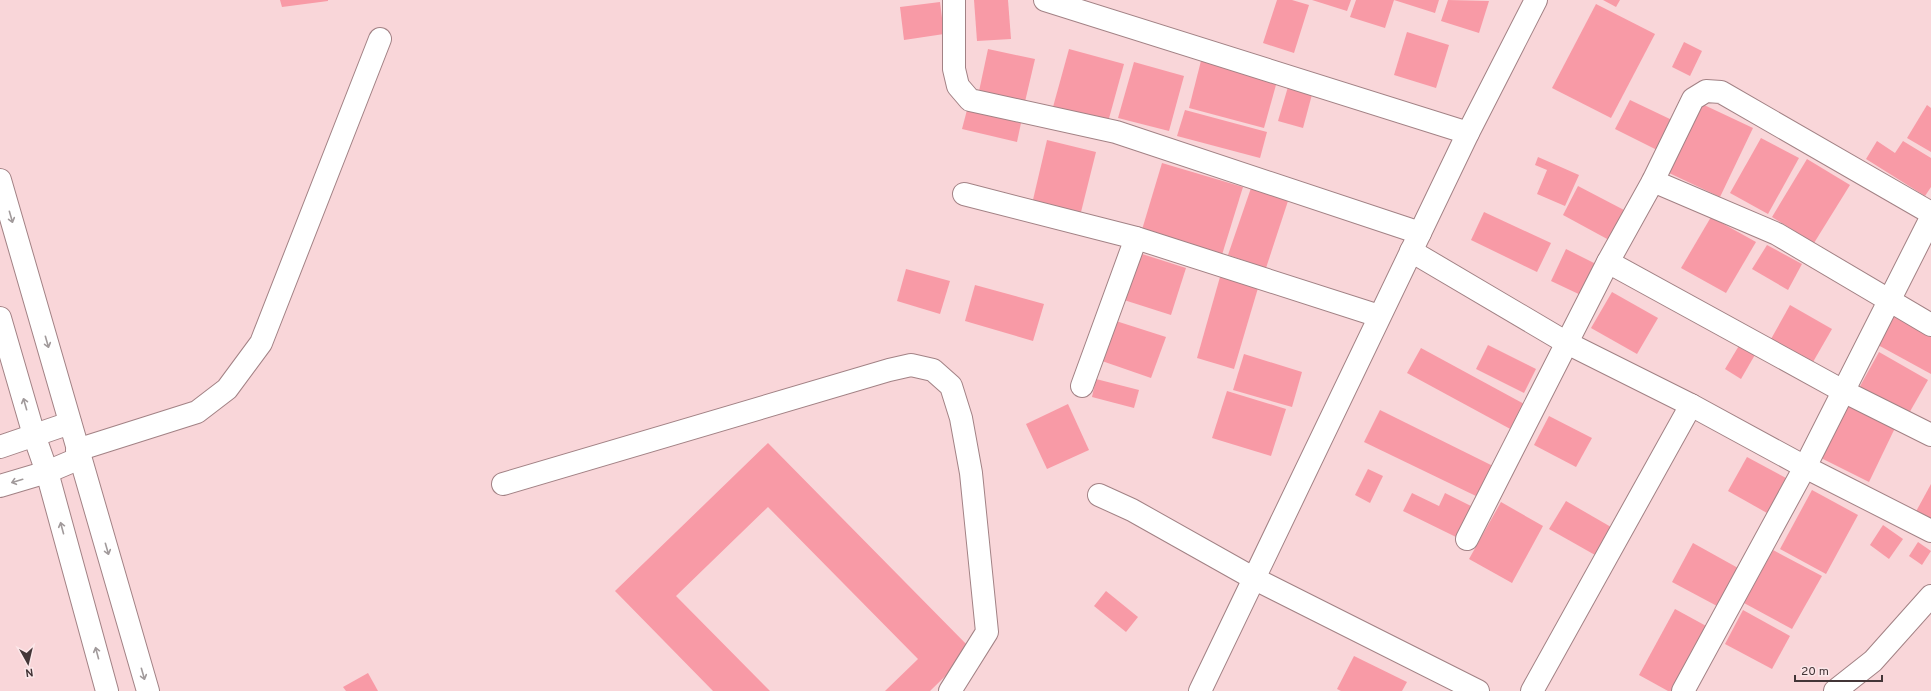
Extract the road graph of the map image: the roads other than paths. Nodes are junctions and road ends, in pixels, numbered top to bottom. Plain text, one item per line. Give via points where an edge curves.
1 (954, 0) edge
2 (1045, 0) edge
3 (1528, 2) edge
4 (380, 39) dead end
5 (1468, 132) junction
6 (0, 180) edge
7 (1653, 181) junction
8 (964, 194) dead end
9 (1931, 213) edge
10 (1931, 218) edge
11 (1136, 238) junction
12 (1416, 242) junction
13 (1608, 262) junction
14 (1889, 300) junction
15 (1379, 316) junction
16 (0, 318) edge
17 (1931, 325) edge
18 (1567, 343) junction
19 (1082, 386) dead end
20 (1843, 391) junction
21 (1691, 405) junction
22 (70, 423) junction
23 (34, 435) junction
24 (1931, 435) edge
25 (0, 446) edge
26 (79, 454) junction
27 (1805, 467) junction
28 (47, 472) junction
29 (503, 484) dead end
30 (0, 486) edge
31 (1099, 495) dead end
32 (1931, 531) edge
33 (1467, 539) dead end
34 (1253, 578) junction
35 (1931, 596) edge
36 (107, 691) edge
37 (148, 691) edge
38 (950, 691) edge
39 (1200, 691) edge
40 (1478, 691) edge
41 (1532, 691) edge
42 (1683, 691) edge
43 (1836, 691) edge

1 - 12 street via 954,68 958,86 970,100 1116,132
2 - 5 street
3 - 5 street
4 - 26 street via 261,343 227,389 197,412
5 - 12 street
6 -> 22 street
7 - 9 street via 1693,99 1706,91 1721,92
7 - 13 street
7 - 14 street via 1777,234
8 - 11 street
10 - 14 street
11 - 15 street
11 - 19 street
12 - 15 street
12 - 18 street
13 - 18 street
13 - 20 street
14 - 17 street
14 - 20 street
15 - 34 street
23 -> 16 street
18 - 21 street
18 - 33 street
20 - 24 street
20 - 27 street
21 - 27 street
21 - 41 street
22 - 23 street
22 - 26 street
23 - 25 street
23 - 28 street
26 - 28 street
26 -> 37 street
27 - 32 street
27 - 42 street
28 -> 30 street
36 -> 28 street
29 - 38 street via 890,370 911,365 933,370 951,386 961,418 971,473 987,632
31 - 34 street via 1132,510
34 - 39 street
34 - 40 street
35 - 43 street via 1873,661

